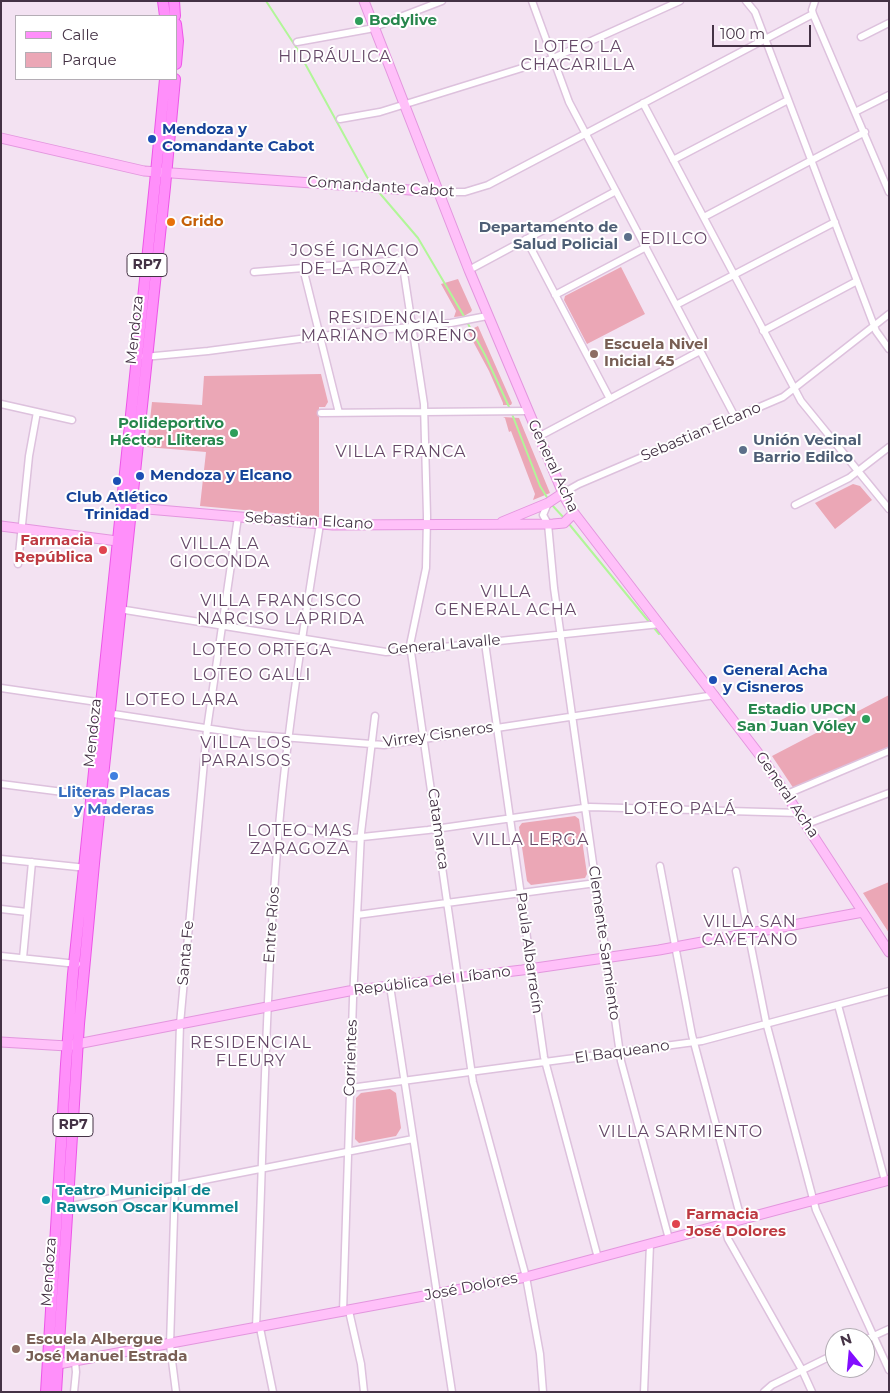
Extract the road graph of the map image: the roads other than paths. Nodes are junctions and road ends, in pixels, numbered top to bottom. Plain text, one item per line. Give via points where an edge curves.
1 (164, 1) edge
2 (174, 1) edge
3 (364, 1) edge
4 (442, 1) edge
5 (532, 1) edge
6 (680, 1) edge
7 (746, 1) edge
8 (815, 1) edge
9 (813, 14) junction
10 (165, 15) edge
11 (175, 15) edge
12 (889, 23) edge
13 (374, 27) junction
14 (861, 37) dead end
15 (765, 39) junction
16 (297, 42) dead end
17 (553, 58) junction
18 (164, 80) edge
19 (175, 80) edge
20 (889, 95) edge
21 (788, 100) junction
22 (643, 103) junction
23 (404, 104) junction
24 (855, 112) junction
25 (340, 119) dead end
26 (864, 132) junction
27 (586, 133) junction
28 (1, 138) edge
29 (674, 160) junction
30 (811, 160) junction
31 (162, 172) junction
32 (616, 191) junction
33 (438, 192) junction
34 (889, 192) edge
35 (704, 217) junction
36 (835, 222) junction
37 (526, 239) junction
38 (646, 247) junction
39 (303, 268) junction
40 (469, 270) junction
41 (254, 272) dead end
42 (734, 275) junction
43 (857, 281) junction
44 (555, 295) junction
45 (676, 305) junction
46 (889, 314) edge
47 (487, 316) junction
48 (874, 326) junction
49 (412, 327) junction
50 (763, 331) junction
51 (320, 337) junction
52 (889, 349) edge
53 (700, 351) junction
54 (142, 357) junction
55 (794, 388) junction
56 (610, 399) junction
57 (1, 404) edge
58 (527, 411) junction
59 (37, 412) junction
60 (424, 412) junction
61 (322, 413) dead end
62 (339, 413) junction
63 (735, 418) junction
64 (72, 420) dead end
65 (538, 437) junction
66 (889, 446) edge
67 (858, 471) junction
68 (563, 493) junction
69 (548, 503) junction
70 (794, 505) dead end
71 (126, 507) junction
72 (889, 509) edge
73 (574, 513) junction
74 (238, 517) junction
75 (320, 524) junction
76 (498, 524) junction
77 (548, 524) junction
78 (426, 525) junction
79 (1, 526) edge
80 (21, 529) junction
81 (123, 542) junction
82 (18, 564) dead end
83 (116, 608) junction
84 (660, 624) junction
85 (222, 625) junction
86 (561, 634) junction
87 (302, 638) junction
88 (485, 642) junction
89 (411, 650) junction
90 (1, 688) edge
91 (715, 695) junction
92 (106, 708) junction
93 (375, 716) dead end
94 (572, 716) junction
95 (497, 727) junction
96 (207, 729) junction
97 (290, 738) junction
98 (424, 739) junction
99 (371, 744) junction
100 (889, 751) edge
101 (1, 784) edge
102 (889, 793) edge
103 (787, 794) junction
104 (96, 797) junction
105 (585, 807) junction
106 (799, 813) junction
107 (510, 818) junction
108 (807, 824) junction
109 (279, 825) junction
110 (438, 829) junction
111 (360, 838) junction
112 (1, 859) edge
113 (32, 862) junction
114 (660, 866) dead end
115 (89, 868) junction
116 (736, 871) dead end
117 (596, 883) junction
118 (521, 893) junction
119 (448, 903) junction
120 (1, 909) edge
121 (27, 912) junction
122 (863, 912) junction
123 (357, 915) junction
124 (748, 934) junction
125 (676, 947) junction
126 (889, 952) edge
127 (1, 956) edge
128 (23, 958) junction
129 (606, 958) junction
130 (79, 964) junction
131 (532, 969) junction
132 (459, 978) junction
133 (390, 986) junction
134 (354, 990) junction
135 (889, 991) edge
136 (838, 1005) junction
137 (267, 1007) junction
138 (180, 1024) junction
139 (766, 1024) junction
140 (1, 1042) edge
141 (694, 1042) junction
142 (73, 1045) junction
143 (620, 1052) junction
144 (545, 1062) junction
145 (472, 1072) junction
146 (404, 1081) junction
147 (350, 1088) junction
148 (413, 1139) junction
149 (348, 1151) junction
150 (261, 1168) junction
151 (887, 1180) edge
152 (175, 1185) junction
153 (58, 1192) junction
154 (813, 1200) junction
155 (68, 1206) junction
156 (57, 1213) junction
157 (741, 1219) junction
158 (724, 1224) junction
159 (669, 1239) junction
160 (650, 1244) junction
161 (598, 1258) junction
162 (526, 1277) junction
163 (438, 1294) junction
164 (346, 1311) junction
165 (258, 1328) junction
166 (868, 1328) edge
167 (889, 1329) edge
168 (875, 1335) edge
169 (875, 1342) edge
170 (170, 1345) junction
171 (825, 1359) edge
172 (75, 1362) junction
173 (53, 1365) junction
174 (802, 1370) junction
175 (889, 1370) edge
176 (46, 1392) edge
177 (56, 1392) edge
178 (74, 1392) edge
179 (176, 1392) edge
180 (273, 1392) edge
181 (364, 1392) edge
182 (452, 1392) edge
183 (544, 1392) edge
184 (644, 1392) edge
185 (764, 1392) edge
186 (812, 1392) edge

1 - 10 main road
2 - 11 main road
3 - 13 main road, General Acha
4 - 13 street
5 - 17 street
6 - 17 street
7 - 15 street via 755,12
8 - 9 street
9 - 15 street, Comandante Cabot
9 - 24 street
12 - 14 street
13 - 16 street
13 - 23 main road, General Acha
15 - 21 street
15 - 22 street, Comandante Cabot
17 - 23 street
17 - 27 street
18 - 31 main road, Mendoza / RP7
19 - 31 main road, Mendoza / RP7
20 - 24 street
21 - 29 street
21 - 30 street
22 - 27 street, Comandante Cabot
22 - 29 street
23 - 25 street
23 - 33 main road, General Acha
24 - 26 street
26 - 30 street
26 - 34 street
27 - 32 street
27 - 33 street, Comandante Cabot via 482,188 458,193
28 - 31 main road, Comandante Cabot via 144,171
29 - 35 street
30 - 35 street
30 - 36 street
31 - 33 main road, Comandante Cabot
31 - 54 main road, Mendoza / RP7
32 - 37 street
32 - 38 street
33 - 40 main road, General Acha
35 - 42 street
36 - 42 street
36 - 43 street
37 - 40 street
37 - 44 street
38 - 44 street
38 - 45 street
39 - 41 street
39 - 49 street, Catamarca via 402,260
39 - 51 street
40 - 47 main road, General Acha
42 - 45 street
42 - 50 street
43 - 48 street
43 - 50 street
44 - 56 street
45 - 53 street
46 - 48 street, Sebastian Elcano
47 - 49 street via 451,324
47 - 58 main road, General Acha
48 - 52 street
48 - 55 street, Sebastian Elcano
49 - 51 street
49 - 60 street, Catamarca
50 - 55 street
51 - 54 street
51 - 62 street
53 - 56 street
53 - 63 street
54 - 71 main road, Mendoza / RP7
55 - 63 street, Sebastian Elcano via 783,397
55 - 67 street
56 - 65 street
57 - 59 street
58 - 60 street
58 - 65 main road, General Acha
59 - 64 street
59 - 80 street
60 - 62 street
60 - 78 street, Catamarca
61 - 62 street
63 - 68 street, Sebastian Elcano
65 - 68 main road, General Acha
66 - 67 street
67 - 70 street
67 - 72 street
68 - 69 main road, Sebastian Elcano
68 - 73 main road, General Acha
69 - 76 main road, Sebastian Elcano
69 - 77 street, Clemente Sarmiento via 543,515
71 - 74 main road, Sebastian Elcano
71 - 81 main road, Mendoza / RP7
73 - 77 main road, Sebastian Elcano via 564,523
73 - 84 main road, General Acha
74 - 75 main road, Sebastian Elcano
74 - 85 street, Santa Fe
75 - 78 main road, Sebastian Elcano
75 - 87 street, Entre Ríos
76 - 77 main road, Sebastian Elcano
76 - 78 main road, Sebastian Elcano
77 - 86 street, Clemente Sarmiento
78 - 89 street, Catamarca via 426,568
79 - 80 main road
80 - 81 main road
80 - 82 street
81 - 83 main road, Mendoza / RP7
83 - 85 street, General Lavalle
83 - 92 main road, Mendoza / RP7
84 - 86 street, General Lavalle
84 - 91 main road, General Acha
85 - 87 street, General Lavalle
85 - 96 street, Santa Fe
86 - 88 street, General Lavalle
86 - 94 street, Clemente Sarmiento
87 - 89 street, General Lavalle via 386,652
87 - 97 street, Entre Ríos
88 - 89 street, General Lavalle
88 - 95 street, Paula Albarracín
89 - 98 street, Catamarca
90 - 92 street, Virrey Cisneros
91 - 94 street, Virrey Cisneros
91 - 103 main road, General Acha
92 - 96 street, Virrey Cisneros
92 - 104 main road, Mendoza / RP7
93 - 99 street, Corrientes
94 - 95 street, Virrey Cisneros
94 - 105 street, Clemente Sarmiento
95 - 98 street, Virrey Cisneros
95 - 107 street, Paula Albarracín
96 - 97 street, Virrey Cisneros
96 - 138 street, Santa Fe
97 - 99 street, Virrey Cisneros
97 - 109 street, Entre Ríos
98 - 99 street, Virrey Cisneros
98 - 110 street, Catamarca
99 - 111 street, Corrientes
100 - 103 street
101 - 104 street
102 - 108 street
103 - 106 main road, General Acha
104 - 115 main road, Mendoza / RP7
105 - 106 street
105 - 107 street
105 - 117 street, Clemente Sarmiento
106 - 108 main road, General Acha
107 - 110 street
107 - 118 street, Paula Albarracín
108 - 122 main road, General Acha
109 - 111 street
109 - 137 street, Entre Ríos
110 - 111 street
110 - 119 street, Catamarca
111 - 123 street, Corrientes
112 - 113 street
113 - 115 street
113 - 121 street
114 - 125 street
115 - 130 main road, Mendoza / RP7
116 - 124 street
117 - 118 street
117 - 129 street, Clemente Sarmiento
118 - 119 street
118 - 131 street, Paula Albarracín
119 - 123 street
119 - 132 street, Catamarca
120 - 121 street
121 - 128 street
122 - 124 main road, República del Líbano
122 - 126 main road, General Acha
123 - 134 street, Corrientes
124 - 125 main road, República del Líbano
124 - 139 street
125 - 129 main road, República del Líbano
125 - 141 street
127 - 128 street
128 - 130 street
129 - 131 main road, República del Líbano
129 - 143 street, Clemente Sarmiento
130 - 142 main road, Mendoza / RP7
131 - 132 main road, República del Líbano
131 - 144 street, Paula Albarracín
132 - 133 main road, República del Líbano
132 - 145 street, Catamarca
133 - 134 main road, República del Líbano
133 - 146 street
134 - 137 main road, República del Líbano
134 - 147 street, Corrientes
135 - 136 street, El Baqueano
136 - 139 street, El Baqueano
136 - 151 street
137 - 138 main road, República del Líbano
137 - 150 street, Entre Ríos
138 - 142 main road, República del Líbano
138 - 152 street, Santa Fe
139 - 141 street, El Baqueano
139 - 154 street
140 - 142 main road, República del Líbano
141 - 143 street, El Baqueano
141 - 157 street
142 - 153 main road, Mendoza / RP7
142 - 155 main road, Mendoza / RP7
143 - 144 street, El Baqueano
143 - 159 street, Clemente Sarmiento
144 - 145 street, El Baqueano
144 - 161 street, Paula Albarracín
145 - 146 street, El Baqueano
145 - 162 street, Catamarca
146 - 147 street, El Baqueano
146 - 148 street
147 - 149 street, Corrientes
148 - 149 street
148 - 163 street
149 - 150 street
149 - 164 street, Corrientes
150 - 152 street
150 - 165 street, Entre Ríos
151 - 154 main road, José Dolores
152 - 155 street
152 - 170 street, Santa Fe
153 - 155 street
153 - 156 main road, Mendoza / RP7
154 - 157 main road, José Dolores
154 - 166 street
155 - 156 street
155 - 173 main road, Mendoza / RP7
156 - 173 main road, Mendoza / RP7
157 - 158 main road, José Dolores
158 - 159 main road, José Dolores
158 - 174 street via 728,1239
159 - 160 main road, José Dolores
160 - 161 main road, José Dolores
160 - 184 street
161 - 162 main road, José Dolores
162 - 163 main road, José Dolores
162 - 183 street, Catamarca
163 - 164 main road, José Dolores
163 - 182 street
164 - 165 main road, José Dolores
164 - 181 street, Corrientes via 361,1364
165 - 170 main road, José Dolores
165 - 180 street, Entre Ríos
167 - 168 street
169 - 175 street
170 - 172 main road, José Dolores
170 - 179 street, Santa Fe
171 - 174 street
172 - 173 main road, José Dolores
172 - 178 street
173 - 176 main road, Mendoza / RP7
173 - 177 main road, Mendoza / RP7
174 - 185 street
174 - 186 street

